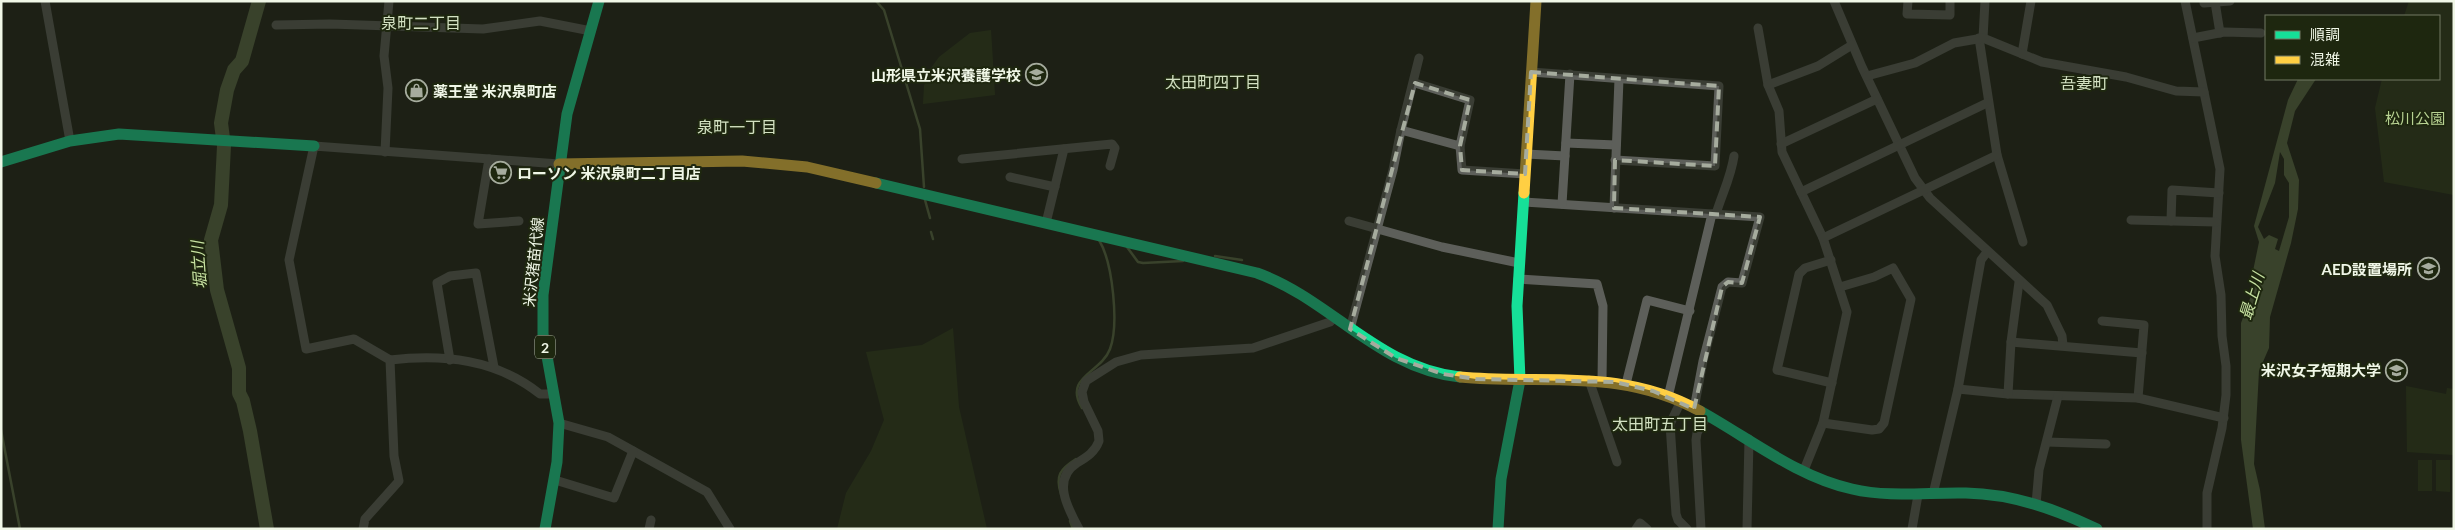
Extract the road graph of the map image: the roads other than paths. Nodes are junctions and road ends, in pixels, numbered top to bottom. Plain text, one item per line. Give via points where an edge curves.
1 (45, 1) edge
2 (389, 1) edge
3 (599, 1) edge
4 (1536, 1) edge
5 (1834, 1) edge
6 (1908, 1) edge
7 (1950, 1) edge
8 (1985, 1) edge
9 (2031, 1) edge
10 (2185, 1) edge
11 (2204, 1) edge
12 (2230, 1) edge
13 (2215, 2) edge
14 (276, 25) dead end
15 (386, 26) junction
16 (1758, 28) dead end
17 (591, 31) junction
18 (2220, 32) junction
19 (2261, 33) dead end
20 (1981, 38) junction
21 (2193, 38) junction
22 (1852, 45) junction
23 (2022, 54) junction
24 (1419, 58) dead end
25 (1531, 72) junction
26 (1570, 74) junction
27 (1867, 76) junction
28 (1619, 78) junction
29 (1415, 83) junction
30 (1768, 85) junction
31 (2204, 92) junction
32 (1877, 99) junction
33 (1988, 103) junction
34 (1401, 130) junction
35 (70, 141) junction
36 (1566, 143) junction
37 (1781, 144) junction
38 (1899, 144) junction
39 (1616, 145) junction
40 (314, 146) junction
41 (1460, 146) junction
42 (1064, 149) junction
43 (385, 152) junction
44 (1526, 154) junction
45 (1997, 154) junction
46 (1565, 156) junction
47 (1734, 156) dead end
48 (489, 159) junction
49 (962, 159) dead end
50 (1615, 160) junction
51 (1, 162) edge
52 (559, 164) junction
53 (1110, 166) dead end
54 (1525, 174) junction
55 (1010, 177) dead end
56 (1055, 188) junction
57 (1923, 190) junction
58 (1801, 192) junction
59 (2219, 193) junction
60 (1523, 202) junction
61 (1562, 204) junction
62 (1614, 208) junction
63 (1714, 214) junction
64 (2131, 220) dead end
65 (519, 221) dead end
66 (1349, 221) dead end
67 (2171, 221) junction
68 (2216, 222) junction
69 (1046, 223) junction
70 (1377, 229) junction
71 (1823, 238) junction
72 (2023, 242) dead end
73 (1987, 252) junction
74 (1831, 260) junction
75 (1519, 263) junction
76 (1518, 279) junction
77 (2020, 282) junction
78 (1840, 288) junction
79 (1690, 311) junction
80 (1335, 317) junction
81 (2102, 321) dead end
82 (1350, 329) junction
83 (2011, 342) junction
84 (2064, 345) junction
85 (2142, 353) junction
86 (390, 360) junction
87 (450, 360) junction
88 (494, 367) junction
89 (1520, 380) junction
90 (1589, 380) junction
91 (1602, 381) junction
92 (1832, 383) junction
93 (1626, 384) junction
94 (1958, 389) junction
95 (553, 394) junction
96 (2008, 394) junction
97 (2058, 396) junction
98 (1668, 397) junction
99 (2138, 398) junction
100 (1680, 403) junction
101 (1694, 409) junction
102 (1706, 416) junction
103 (2224, 418) junction
104 (559, 423) junction
105 (1823, 423) junction
106 (1748, 440) junction
107 (2047, 442) junction
108 (2106, 444) dead end
109 (633, 451) junction
110 (1617, 462) dead end
111 (1804, 470) junction
112 (555, 480) junction
113 (1932, 494) junction
114 (1918, 495) junction
115 (2036, 504) junction
116 (2093, 528) edge
117 (363, 529) edge
118 (545, 529) edge
119 (730, 529) edge
120 (1079, 529) edge
121 (1498, 529) edge
122 (1636, 529) edge
123 (1647, 529) edge
124 (1687, 529) edge
125 (1701, 529) edge
126 (1747, 529) edge
127 (1912, 529) edge
128 (2207, 529) edge

1 - 35 street
2 - 15 street
3 - 17 street, 米沢猪苗代線 / 2
4 - 25 street
5 - 22 street
6 - 7 street via 1907,14 1950,15
8 - 20 street
9 - 23 street
10 - 21 street
11 - 13 street
12 - 13 street
13 - 18 street
14 - 15 street
15 - 17 street via 483,29 540,21
15 - 43 street
16 - 30 street
17 - 52 street, 米沢猪苗代線 / 2 via 567,114
18 - 19 street
18 - 21 street
20 - 23 street
20 - 27 street via 1954,43 1915,63
20 - 33 street
21 - 31 street
22 - 27 street
22 - 30 street via 1818,66
23 - 31 street via 2042,62 2126,77 2176,91
24 - 29 street
25 - 26 street
25 - 44 street
26 - 28 street
26 - 36 street
27 - 32 street
28 - 39 street
28 - 50 street via 1719,86 1714,166
29 - 34 street
29 - 41 street via 1470,100
30 - 37 street via 1779,111
31 - 59 street via 2219,161
32 - 37 street
32 - 38 street
33 - 38 street
33 - 45 street
34 - 41 street
34 - 70 street
35 - 40 street via 119,134
35 - 51 street
36 - 39 street
36 - 46 street
37 - 58 street
38 - 57 street
38 - 58 street
39 - 50 street
40 - 43 street
40 - 86 street via 289,260 306,349 354,339
41 - 54 street via 1462,170
42 - 49 street
42 - 53 street via 1112,144 1115,148
42 - 56 street
43 - 48 street
44 - 46 street
44 - 54 street
45 - 57 street
45 - 72 street
46 - 61 street
47 - 63 street via 1729,182
48 - 52 street
48 - 65 street via 478,224
50 - 62 street
52 - 69 street via 773,163 831,172
52 - 95 street, 米沢猪苗代線 / 2 via 542,313
54 - 60 street
55 - 56 street
56 - 69 street
57 - 71 street
57 - 73 street
58 - 71 street
59 - 67 street via 2172,190
59 - 68 street
60 - 61 street
60 - 75 street
61 - 62 street
62 - 63 street
63 - 79 street
63 - 101 street via 1760,217 1742,283 1728,282 1722,287
64 - 67 street
66 - 70 street
67 - 68 street
68 - 103 street via 2215,256 2226,366
69 - 80 street via 1268,276
70 - 75 street
70 - 82 street
71 - 74 street
73 - 77 street
73 - 94 street via 1981,260
74 - 78 street
74 - 92 street via 1805,268 1799,274 1777,370
75 - 76 street
76 - 89 street
76 - 91 street via 1596,284 1602,306
77 - 83 street
77 - 84 street via 2047,305
78 - 92 street via 1847,312
78 - 105 street via 1893,268 1911,299 1884,423 1879,429 1872,430
79 - 93 street via 1647,300
79 - 98 street
80 - 82 street
80 - 120 street via 1330,322 1254,348 1140,355 1116,362 1094,375 1083,386 1082,396 1095,423 1099,441 1093,452 1070,468 1063,478 1064,491
81 - 85 street via 2144,325
82 - 89 street via 1382,351 1427,370 1462,378
83 - 84 street
83 - 96 street
84 - 85 street
85 - 99 street
86 - 87 street via 420,356
86 - 117 street via 394,456 399,481 365,519
87 - 88 street
87 - 88 street via 437,283 450,276 476,272
88 - 95 street via 540,394
89 - 90 street
89 - 121 street via 1502,479
90 - 91 street
90 - 110 street
91 - 93 street
92 - 105 street
93 - 98 street
94 - 96 street
94 - 113 street
95 - 104 street, 米沢猪苗代線 / 2
96 - 97 street
97 - 99 street
97 - 107 street
98 - 100 street
99 - 103 street
100 - 101 street
100 - 124 street via 1670,424 1676,514
101 - 102 street
102 - 106 street
102 - 125 street via 1696,440
103 - 128 street via 2208,488
104 - 109 street via 608,437
104 - 112 street, 米沢猪苗代線 / 2
105 - 111 street
106 - 111 street
106 - 126 street
107 - 108 street
107 - 115 street via 2039,470
109 - 112 street via 614,498
109 - 119 street via 707,492
111 - 114 street via 1856,490
112 - 118 street, 米沢猪苗代線 / 2
113 - 114 street
113 - 115 street via 1982,494
114 - 127 street
115 - 116 street via 2053,508
122 - 123 street via 1640,523

